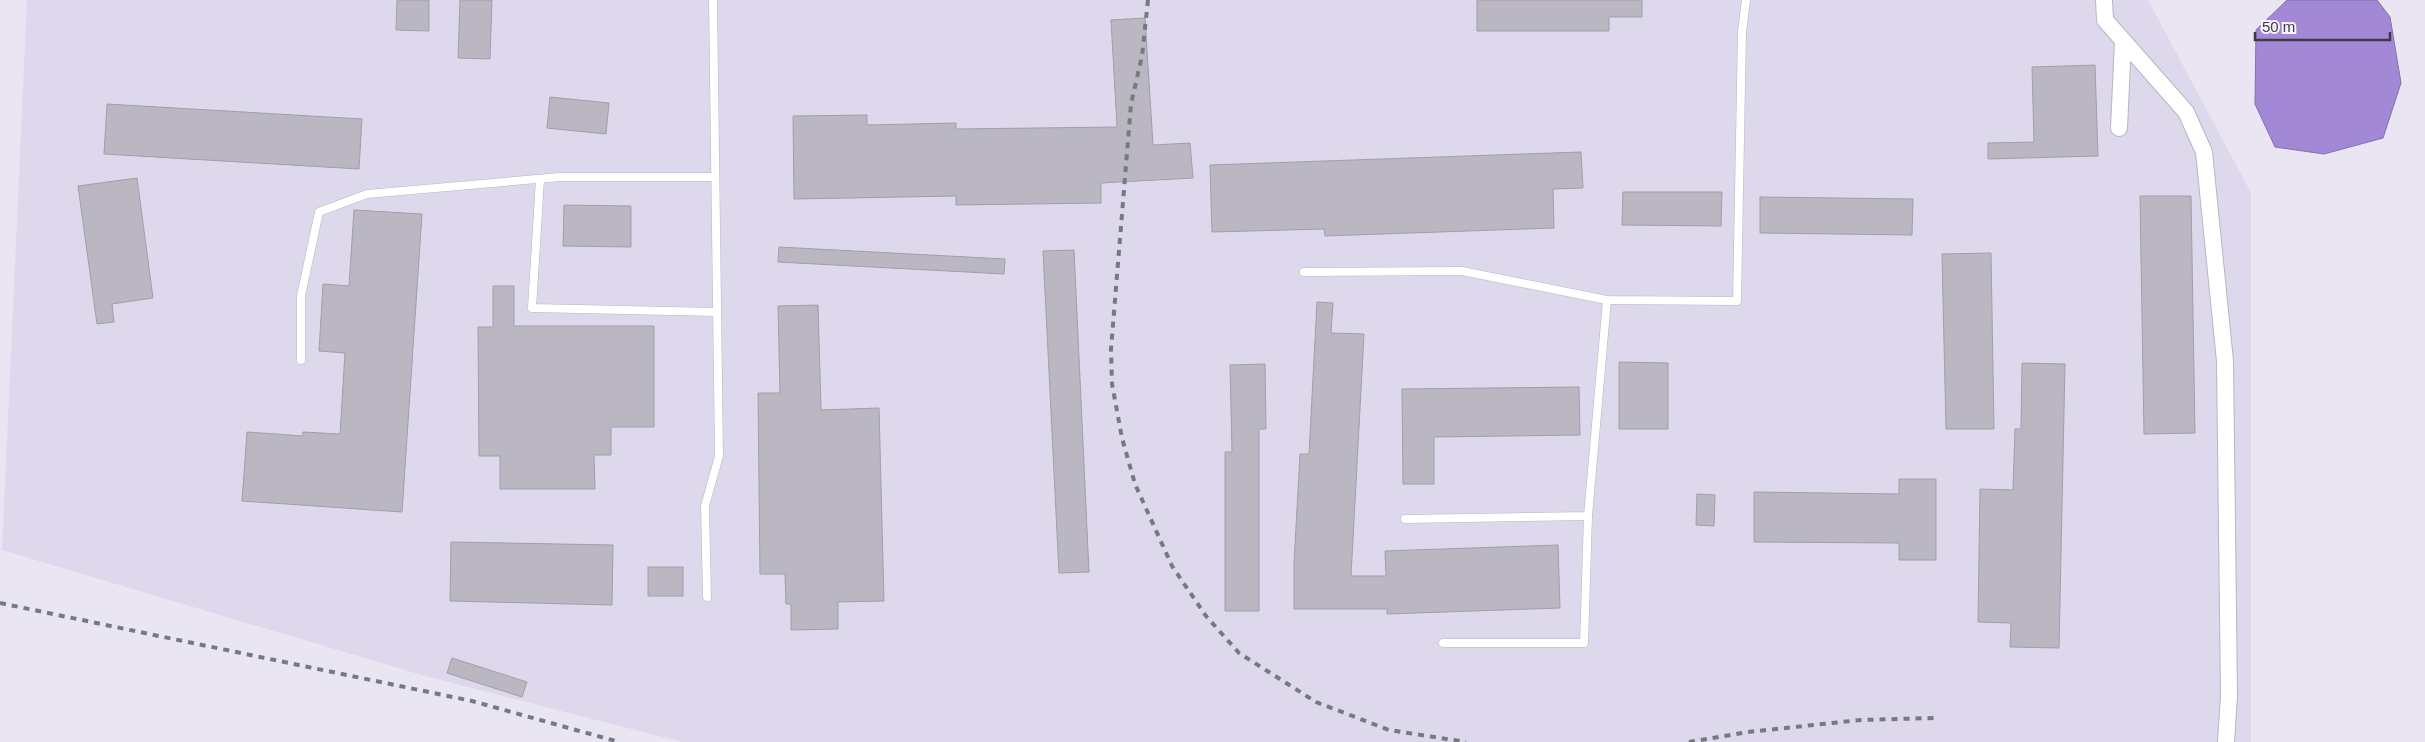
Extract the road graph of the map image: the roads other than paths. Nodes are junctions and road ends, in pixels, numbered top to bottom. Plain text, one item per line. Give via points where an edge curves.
1 (713, 0) edge
2 (1746, 0) edge
3 (2104, 0) edge
4 (2123, 41) junction
5 (2119, 128) dead end
6 (715, 177) junction
7 (540, 179) junction
8 (1304, 272) dead end
9 (1607, 300) junction
10 (717, 312) junction
11 (301, 360) dead end
12 (1588, 516) junction
13 (1405, 519) dead end
14 (707, 597) dead end
15 (1443, 643) dead end
16 (2226, 742) edge

1 - 6 lane
2 - 9 lane via 1742,32 1737,301
3 - 4 street via 2105,20
4 - 5 street
4 - 16 street via 2186,112 2204,152 2225,361 2229,696
6 - 7 lane
6 - 10 lane
7 - 10 lane via 532,308
7 - 11 lane via 366,194 319,212 301,296
8 - 9 lane via 1462,271
9 - 12 lane
10 - 14 lane via 719,456 705,506
12 - 13 lane
12 - 15 lane via 1584,643

